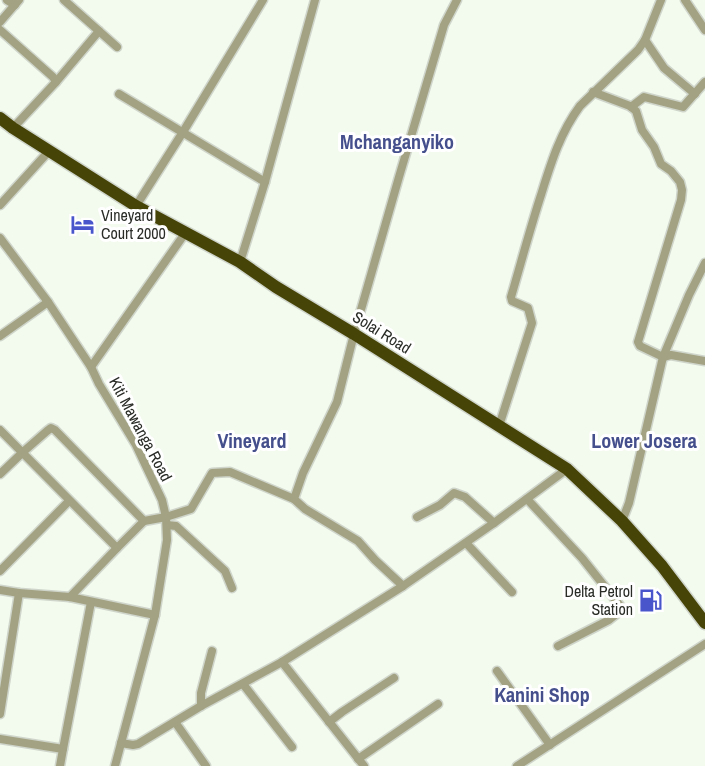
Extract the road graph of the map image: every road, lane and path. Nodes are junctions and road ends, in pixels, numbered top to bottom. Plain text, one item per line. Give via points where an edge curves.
1 (64, 0) edge
2 (263, 0) edge
3 (315, 0) edge
4 (456, 0) edge
5 (661, 0) edge
6 (685, 0) edge
7 (14, 2) edge
8 (0, 22) edge
9 (0, 30) edge
10 (705, 30) edge
11 (99, 31) junction
12 (645, 40) junction
13 (117, 47) dead end
14 (56, 82) junction
15 (705, 82) edge
16 (593, 92) junction
17 (119, 94) dead end
18 (695, 94) junction
19 (632, 107) junction
20 (0, 118) edge
21 (13, 128) junction
22 (183, 132) junction
23 (50, 150) junction
24 (265, 182) junction
25 (0, 205) edge
26 (136, 206) junction
27 (186, 232) junction
28 (0, 238) edge
29 (240, 262) junction
30 (705, 263) edge
31 (48, 302) junction
32 (354, 333) junction
33 (0, 336) edge
34 (663, 357) junction
35 (705, 361) edge
36 (92, 367) junction
37 (499, 426) junction
38 (0, 430) edge
39 (23, 452) junction
40 (567, 469) junction
41 (0, 474) edge
42 (294, 499) junction
43 (527, 499) junction
44 (69, 501) junction
45 (417, 517) dead end
46 (144, 521) junction
47 (167, 521) junction
48 (622, 521) junction
49 (494, 523) junction
50 (466, 543) junction
51 (117, 548) junction
52 (0, 571) edge
53 (403, 586) junction
54 (232, 588) dead end
55 (0, 590) edge
56 (512, 592) dead end
57 (19, 594) junction
58 (70, 597) junction
59 (91, 602) junction
60 (155, 615) junction
61 (705, 623) edge
62 (705, 644) edge
63 (558, 646) dead end
64 (212, 651) dead end
65 (282, 662) junction
66 (497, 671) dead end
67 (394, 678) dead end
68 (243, 684) junction
69 (438, 704) dead end
70 (201, 706) junction
71 (0, 714) edge
72 (175, 722) junction
73 (329, 722) junction
74 (0, 739) edge
75 (121, 742) junction
76 (550, 746) junction
77 (292, 747) dead end
78 (63, 748) junction
79 (361, 762) edge
80 (530, 763) edge
81 (60, 766) edge
82 (115, 766) edge
83 (206, 766) edge
84 (517, 766) edge

1 - 11 street
2 - 22 street
3 - 24 street
4 - 32 street via 444,25
5 - 12 street
6 - 10 street
7 - 8 street
9 - 14 street
11 - 13 street
11 - 14 street
12 - 16 street
12 - 18 street via 664,68
14 - 21 street
15 - 18 street
16 - 19 street
16 - 37 street via 573,115 556,147 511,297 516,304 528,308 532,323
17 - 22 street
18 - 19 street via 683,107 644,97
19 - 34 street via 661,164 677,177 682,190 639,342
20 - 21 highway, Solai Road
21 - 23 highway, Solai Road
22 - 24 street
22 - 26 street
23 - 25 street
23 - 26 highway, Solai Road
24 - 29 street
26 - 27 highway, Solai Road
27 - 29 highway, Solai Road
27 - 36 street
28 - 31 street, Kiti Mawanga Road
29 - 32 highway, Solai Road
30 - 34 street
31 - 33 street
31 - 36 street, Kiti Mawanga Road
32 - 37 highway, Solai Road
32 - 42 street via 337,402
34 - 35 street
34 - 48 street
36 - 47 street, Kiti Mawanga Road via 136,445 162,500
37 - 40 highway, Solai Road
38 - 39 street
39 - 41 street
39 - 44 street
39 - 46 street via 51,428 55,429
40 - 43 street
40 - 48 highway, Solai Road
42 - 47 street via 230,472 212,473 191,509
42 - 53 street via 358,541
43 - 49 street
43 - 63 street via 582,558 621,608 609,620
44 - 51 street
44 - 52 street
45 - 49 street via 454,494 465,497
46 - 47 street
46 - 51 street
47 - 54 street via 225,571
47 - 60 street, Kiti Mawanga Road
48 - 61 highway, Solai Road
49 - 50 street
50 - 53 street
50 - 56 street
51 - 58 street
53 - 65 street
55 - 57 street
57 - 58 street
57 - 71 street
58 - 59 street
59 - 60 street
59 - 78 street
60 - 75 street, Kiti Mawanga Road
62 - 76 street
64 - 70 street
65 - 68 street
65 - 73 street
66 - 76 street
67 - 73 street
68 - 70 street
68 - 77 street
69 - 79 street
70 - 72 street
72 - 75 street via 138,744
72 - 83 street
73 - 79 street
74 - 78 street
75 - 82 street, Kiti Mawanga Road
76 - 80 street
78 - 81 street
80 - 84 street

